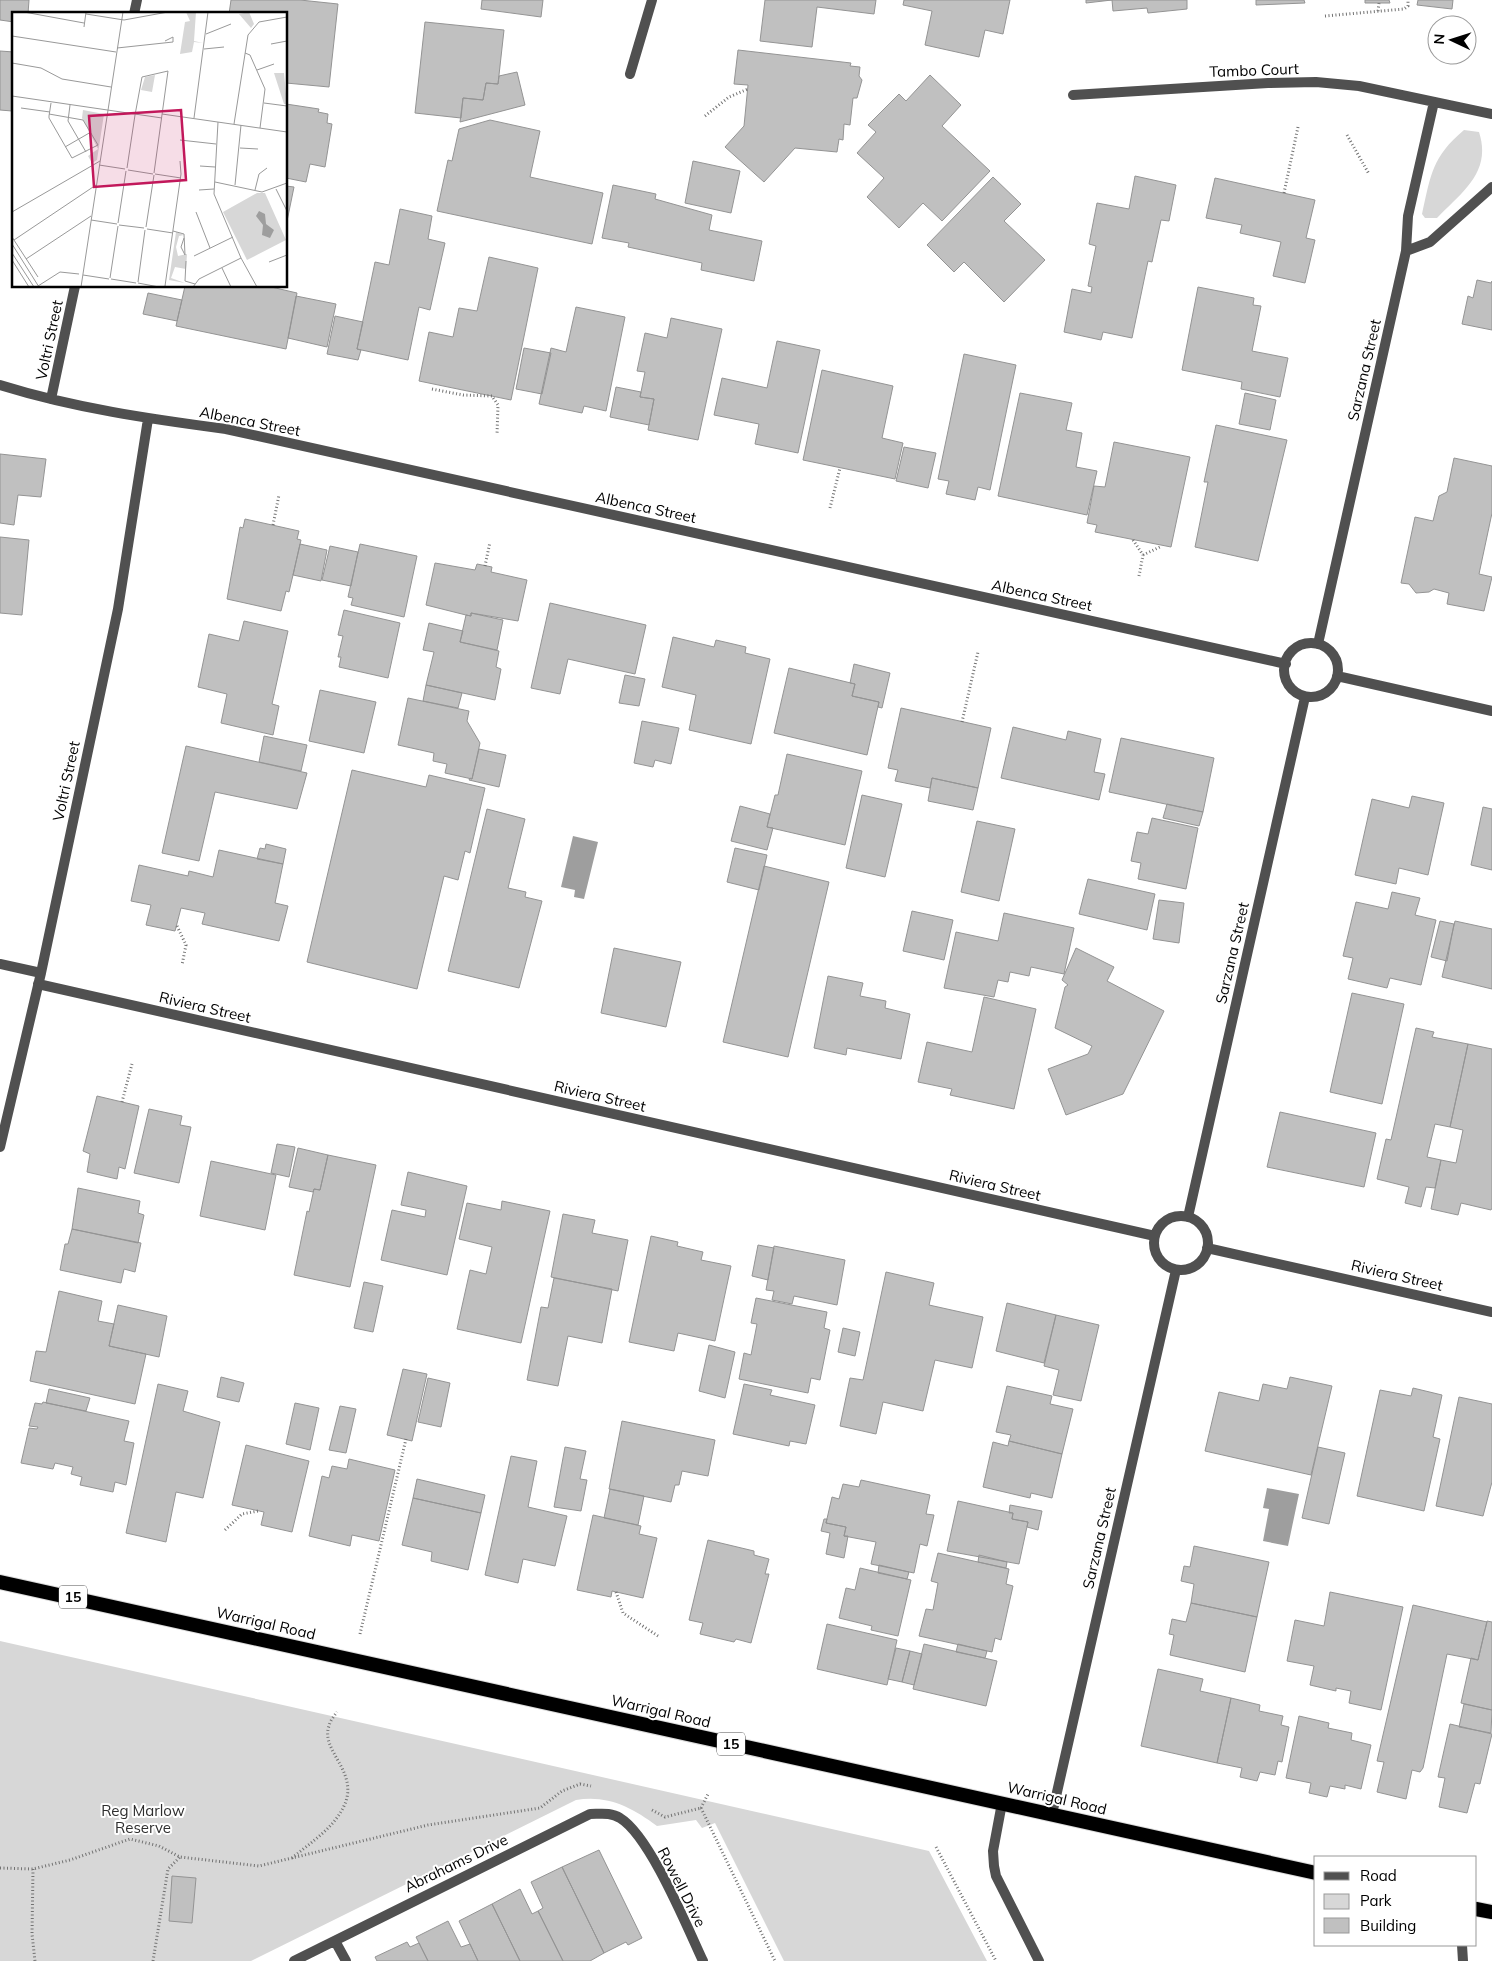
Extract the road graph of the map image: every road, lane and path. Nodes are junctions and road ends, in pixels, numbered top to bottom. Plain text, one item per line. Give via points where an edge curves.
1 (652, 0) edge
2 (1408, 0) edge
3 (1379, 2) dead end
4 (1378, 11) junction
5 (1325, 16) dead end
6 (630, 74) dead end
7 (748, 89) dead end
8 (1073, 95) dead end
9 (1434, 102) junction
10 (1491, 114) edge
11 (705, 116) dead end
12 (1298, 127) dead end
13 (1347, 135) dead end
14 (1369, 174) dead end
15 (1492, 187) edge
16 (1284, 193) dead end
17 (1406, 250) junction
18 (75, 288) edge
19 (0, 385) edge
20 (432, 389) dead end
21 (51, 399) junction
22 (148, 419) junction
23 (497, 434) dead end
24 (840, 468) dead end
25 (279, 495) dead end
26 (830, 508) dead end
27 (273, 525) dead end
28 (1133, 540) dead end
29 (490, 542) dead end
30 (1162, 546) dead end
31 (1143, 555) junction
32 (484, 566) dead end
33 (1139, 576) dead end
34 (1318, 644) junction
35 (978, 652) dead end
36 (1286, 664) junction
37 (1337, 676) junction
38 (1306, 697) junction
39 (1492, 710) edge
40 (962, 722) dead end
41 (177, 926) dead end
42 (0, 964) edge
43 (182, 965) dead end
44 (41, 973) junction
45 (38, 984) junction
46 (132, 1064) dead end
47 (122, 1102) dead end
48 (0, 1147) edge
49 (1188, 1217) junction
50 (1155, 1236) junction
51 (1207, 1248) junction
52 (1176, 1270) junction
53 (1492, 1312) edge
54 (406, 1439) dead end
55 (258, 1511) dead end
56 (225, 1530) dead end
57 (0, 1582) edge
58 (616, 1592) dead end
59 (658, 1636) dead end
60 (354, 1659) junction
61 (337, 1712) dead end
62 (597, 1788) dead end
63 (959, 1793) junction
64 (708, 1794) dead end
65 (701, 1808) junction
66 (650, 1809) dead end
67 (1052, 1814) junction
68 (633, 1828) joint
69 (936, 1847) dead end
70 (180, 1857) junction
71 (292, 1858) junction
72 (0, 1868) edge
73 (33, 1869) junction
74 (1314, 1873) edge
75 (1477, 1909) edge
76 (1492, 1912) edge
77 (335, 1941) junction
78 (1462, 1946) edge
79 (36, 1961) edge
80 (153, 1961) edge
81 (294, 1961) edge
82 (346, 1961) edge
83 (703, 1961) edge
84 (775, 1961) edge
85 (996, 1961) edge
86 (1039, 1961) edge
87 (1462, 1961) edge

1 - 6 street
2 - 4 path via 1404,9
3 - 4 path
4 - 5 path
7 - 11 path via 729,97
8 - 9 street, Tambo Court via 1316,82 1350,84
9 - 10 street, Tambo Court
9 - 17 street, Sarzana Street via 1408,216
12 - 16 path
13 - 14 path
15 - 17 street via 1430,242
17 - 34 street, Sarzana Street
18 - 21 street, Voltri Street
19 - 21 street, Albenca Street
20 - 23 path via 492,396 498,405
21 - 22 street, Albenca Street
22 - 36 street, Albenca Street via 226,430
22 - 44 street, Voltri Street via 118,609
24 - 26 path
25 - 27 path
28 - 31 path
29 - 32 path
30 - 31 path
31 - 33 path
34 - 36 street via 1297,647
34 - 37 street via 1332,653 1338,668
35 - 40 path
36 - 38 street via 1284,671 1289,684
37 - 38 street via 1326,693
37 - 39 street
38 - 49 street, Sarzana Street
41 - 43 path via 186,945
42 - 44 street
44 - 45 street, Voltri Street
45 - 48 street, Voltri Street
45 - 50 street, Riviera Street
46 - 47 path
49 - 50 street via 1172,1218 1158,1229
49 - 51 street via 1206,1232
50 - 52 street via 1158,1258
51 - 52 street via 1196,1265
51 - 53 street, Riviera Street
52 - 67 street, Sarzana Street
54 - 60 path
55 - 56 path via 242,1514
57 - 60 highway, Warrigal Road / 15
58 - 59 path via 623,1613
60 - 63 highway, Warrigal Road / 15
61 - 71 path via 328,1726 330,1748 342,1766 348,1788 344,1806 325,1832
62 - 71 path via 580,1784 562,1791 540,1808 428,1825
63 - 67 highway, Warrigal Road / 15
63 - 86 street via 1002,1803 993,1851 996,1876
64 - 65 path
65 - 66 path via 665,1817
65 - 84 path
67 - 74 highway, Warrigal Road / 15
68 - 77 street, Abrahams Drive via 618,1816 590,1814
68 - 83 street, Rowell Drive via 664,1880
69 - 85 path
70 - 71 path via 259,1866
70 - 73 path via 160,1846 130,1839
70 - 80 path via 168,1869
72 - 73 path
73 - 79 path via 32,1934
75 - 76 highway
77 - 81 street, Abrahams Drive
77 - 82 street
78 - 87 street

